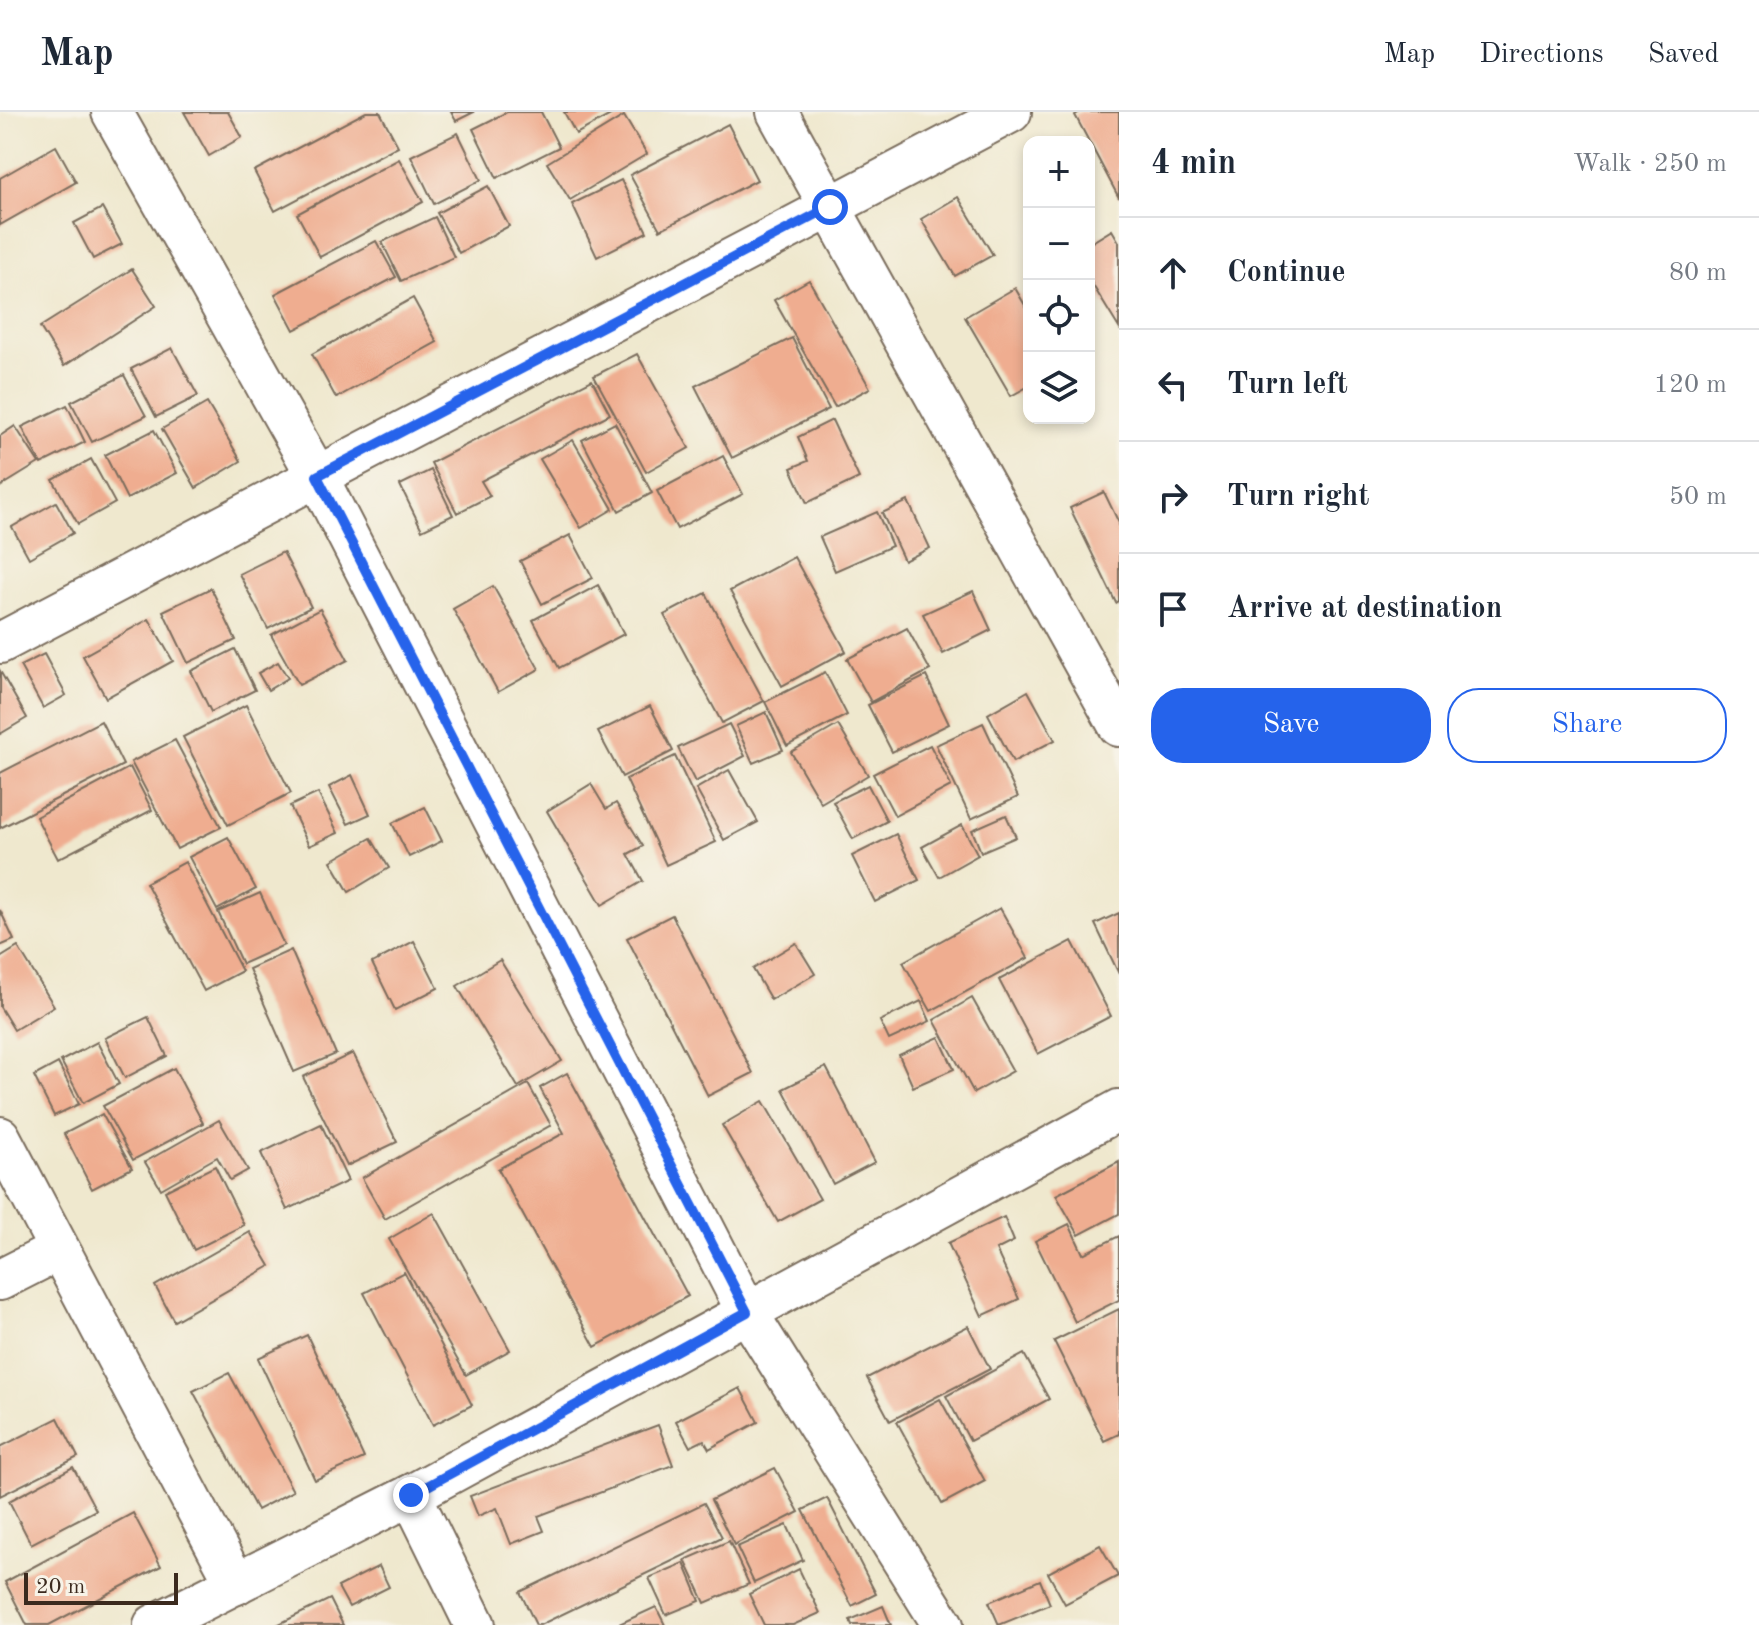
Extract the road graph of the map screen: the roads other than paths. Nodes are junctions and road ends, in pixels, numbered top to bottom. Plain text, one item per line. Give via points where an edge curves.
1 (112, 112) edge
2 (777, 112) edge
3 (1011, 112) edge
4 (830, 207) junction
5 (317, 476) junction
6 (0, 643) edge
7 (1119, 726) edge
8 (1119, 1110) edge
9 (0, 1137) edge
10 (59, 1250) junction
11 (0, 1280) edge
12 (747, 1312) junction
13 (411, 1495) junction
14 (236, 1584) junction
15 (154, 1625) edge
16 (475, 1625) edge
17 (943, 1625) edge

1 - 5 street
2 - 4 street
3 - 4 street
4 - 5 street
4 - 7 street
5 - 6 street
5 - 12 street
8 - 12 street
9 - 10 street
10 - 11 street
10 - 14 street
12 - 13 street
12 - 17 street
13 - 14 street
13 - 16 street
14 - 15 street

